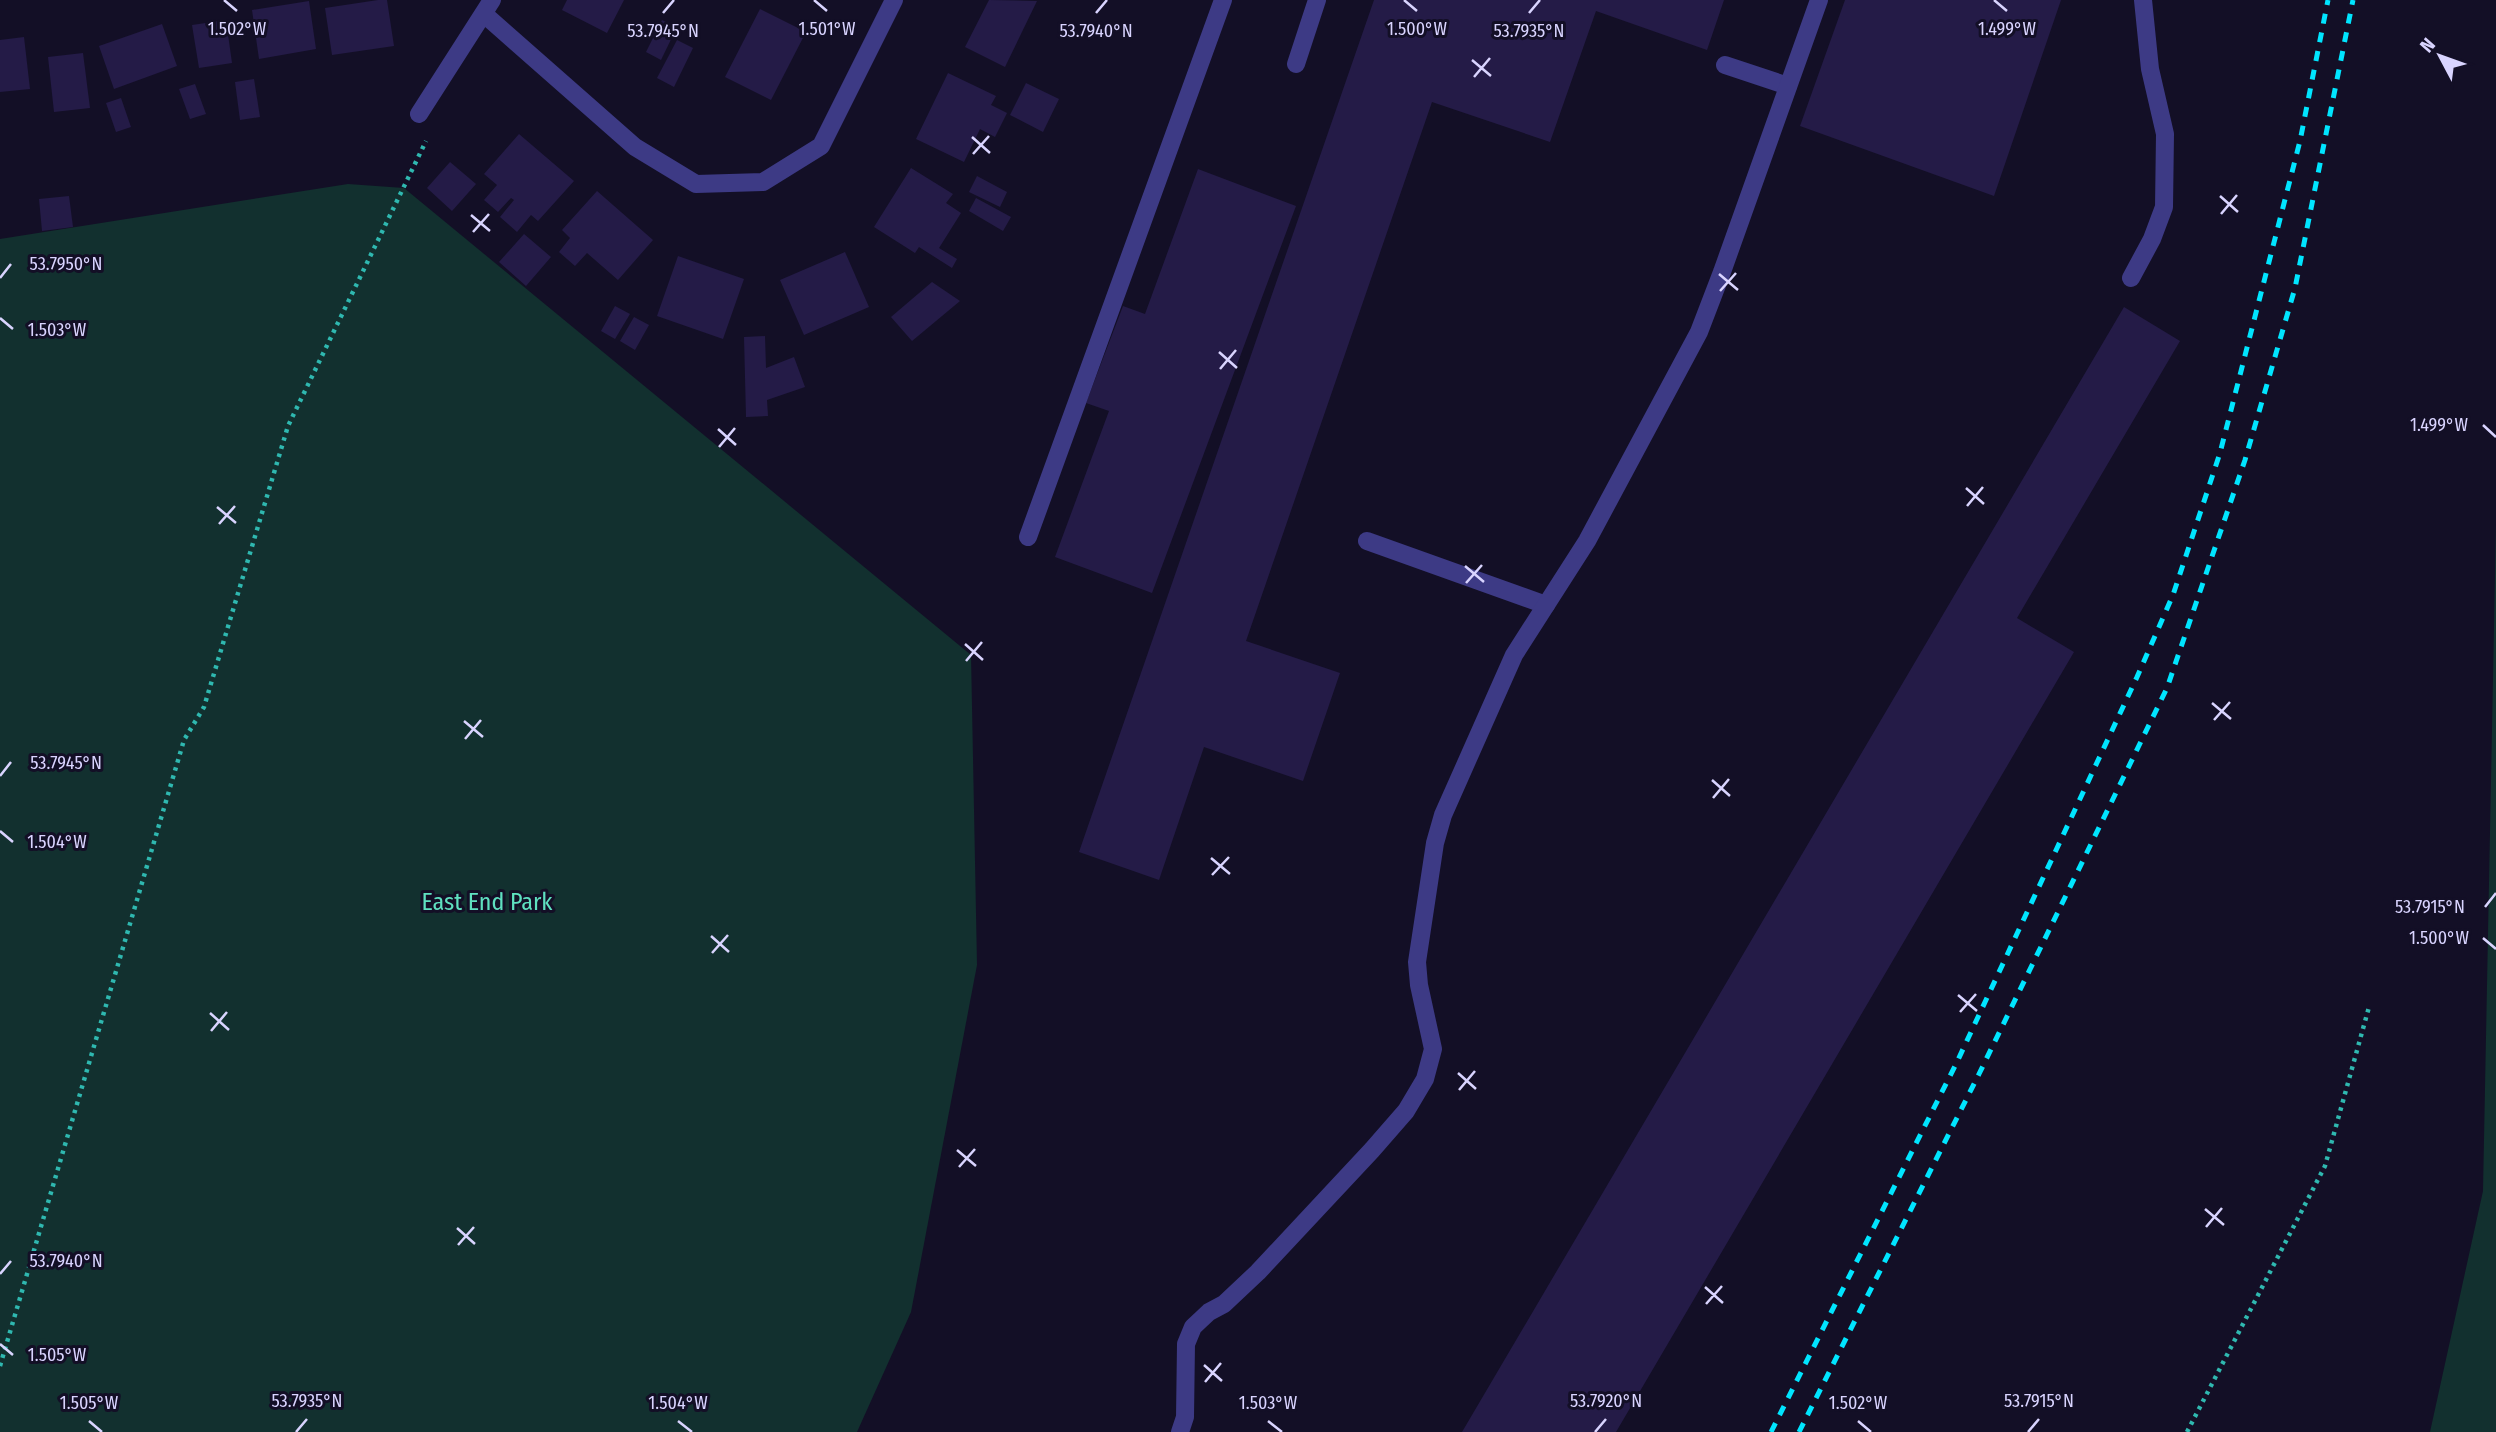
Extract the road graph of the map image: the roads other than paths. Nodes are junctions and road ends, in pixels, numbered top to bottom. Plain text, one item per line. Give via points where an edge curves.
1 (894, 0) edge
2 (1223, 0) edge
3 (1317, 0) edge
4 (1819, 0) edge
5 (2143, 0) edge
6 (488, 7) edge
7 (1296, 64) dead end
8 (1726, 65) dead end
9 (1788, 86) junction
10 (419, 114) road end
11 (2131, 278) dead end
12 (1028, 537) dead end
13 (1367, 541) dead end
14 (1546, 605) junction
15 (1180, 1432) edge

1 - 6 street via 821,146 763,182 696,184 635,147
2 - 12 street
3 - 7 street
4 - 9 street
5 - 11 street via 2150,69 2165,134 2164,207
6 - 10 street
8 - 9 street
9 - 14 street via 1699,332 1587,541
13 - 14 street
14 - 15 street via 1494,697 1435,843 1417,962 1433,1049 1425,1079 1406,1111 1372,1150 1258,1272 1194,1327 1186,1344 1185,1417

